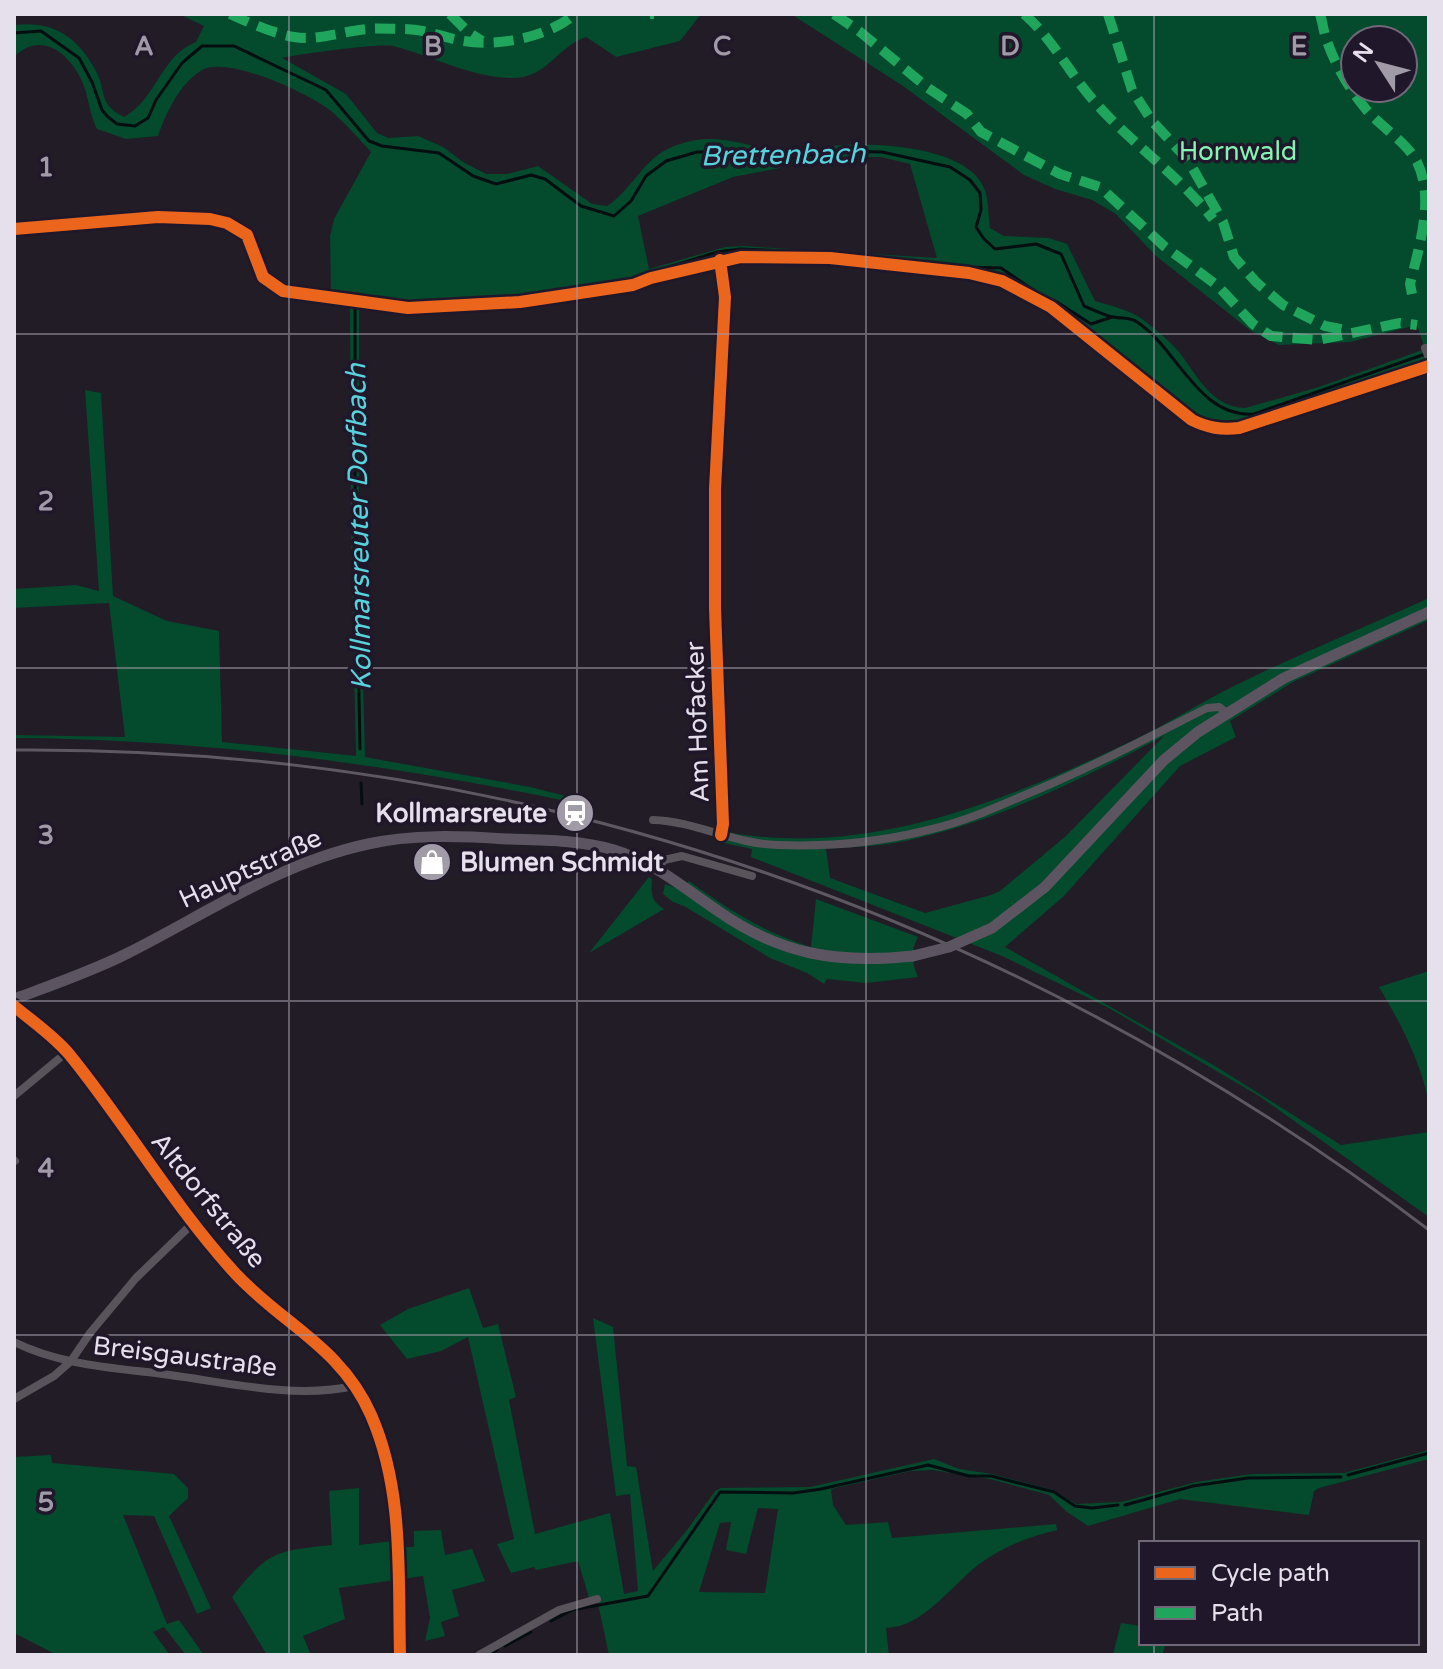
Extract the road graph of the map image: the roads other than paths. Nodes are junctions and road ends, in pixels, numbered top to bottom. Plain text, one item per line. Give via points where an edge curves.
1 (715, 608) dead end
2 (1429, 612) edge
3 (1226, 712) junction
4 (653, 820) dead end
5 (721, 835) junction
6 (658, 868) junction
7 (752, 876) dead end
8 (14, 999) edge
9 (14, 1006) edge
10 (67, 1052) junction
11 (14, 1096) edge
12 (194, 1222) junction
13 (14, 1342) edge
14 (71, 1361) junction
15 (354, 1386) junction
16 (14, 1399) edge
17 (597, 1599) dead end
18 (400, 1655) edge
19 (479, 1655) edge

1 - 5 street, Am Hofacker
2 - 3 main road, Hauptstraße via 1284,678
3 - 5 street, Am Hofacker via 1207,708 1049,785 930,830 811,845 747,843
3 - 6 main road, Hauptstraße, bridge via 1164,760 1062,869 992,928 949,947 869,961 810,954 743,927
4 - 5 street, Am Hofacker
6 - 7 street via 664,860 682,856
6 - 8 main road, Hauptstraße via 612,849 566,842 458,837 372,843 281,872 98,967
9 - 10 street, Altdorfstraße
10 - 11 street
10 - 12 street, Altdorfstraße
12 - 14 street via 136,1278
12 - 15 street, Altdorfstraße via 235,1273 329,1353
13 - 14 street, Breisgaustraße
14 - 15 street, Breisgaustraße via 268,1387 329,1392
14 - 16 street
15 - 18 street, Altdorfstraße via 371,1414 392,1482
17 - 19 street via 559,1610

